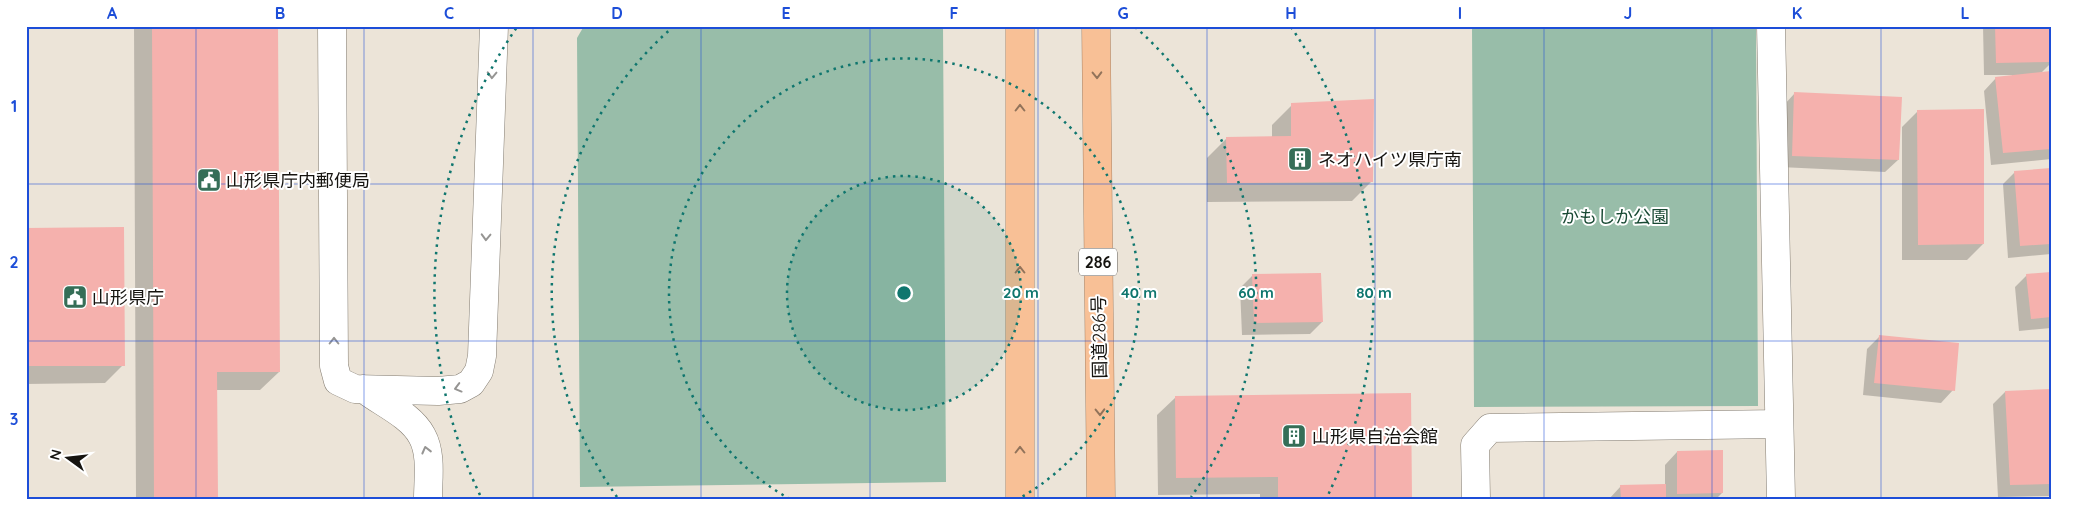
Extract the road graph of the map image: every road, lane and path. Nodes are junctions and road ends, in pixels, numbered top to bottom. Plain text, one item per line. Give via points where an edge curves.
1 (332, 26) edge
2 (494, 26) edge
3 (1020, 26) edge
4 (1096, 26) edge
5 (1771, 26) edge
6 (364, 389) junction
7 (1779, 424) junction
8 (428, 499) edge
9 (1020, 499) edge
10 (1101, 499) edge
11 (1476, 499) edge
12 (1781, 499) edge

6 -> 1 lane via 355,389 338,381 334,366
2 -> 6 lane via 479,371 471,383 460,389
9 -> 3 highway
4 -> 10 highway, 国道286号 / 286
5 - 7 lane
8 -> 6 lane via 428,458 422,436 410,422
7 - 11 lane via 1490,428 1475,445
7 - 12 lane

